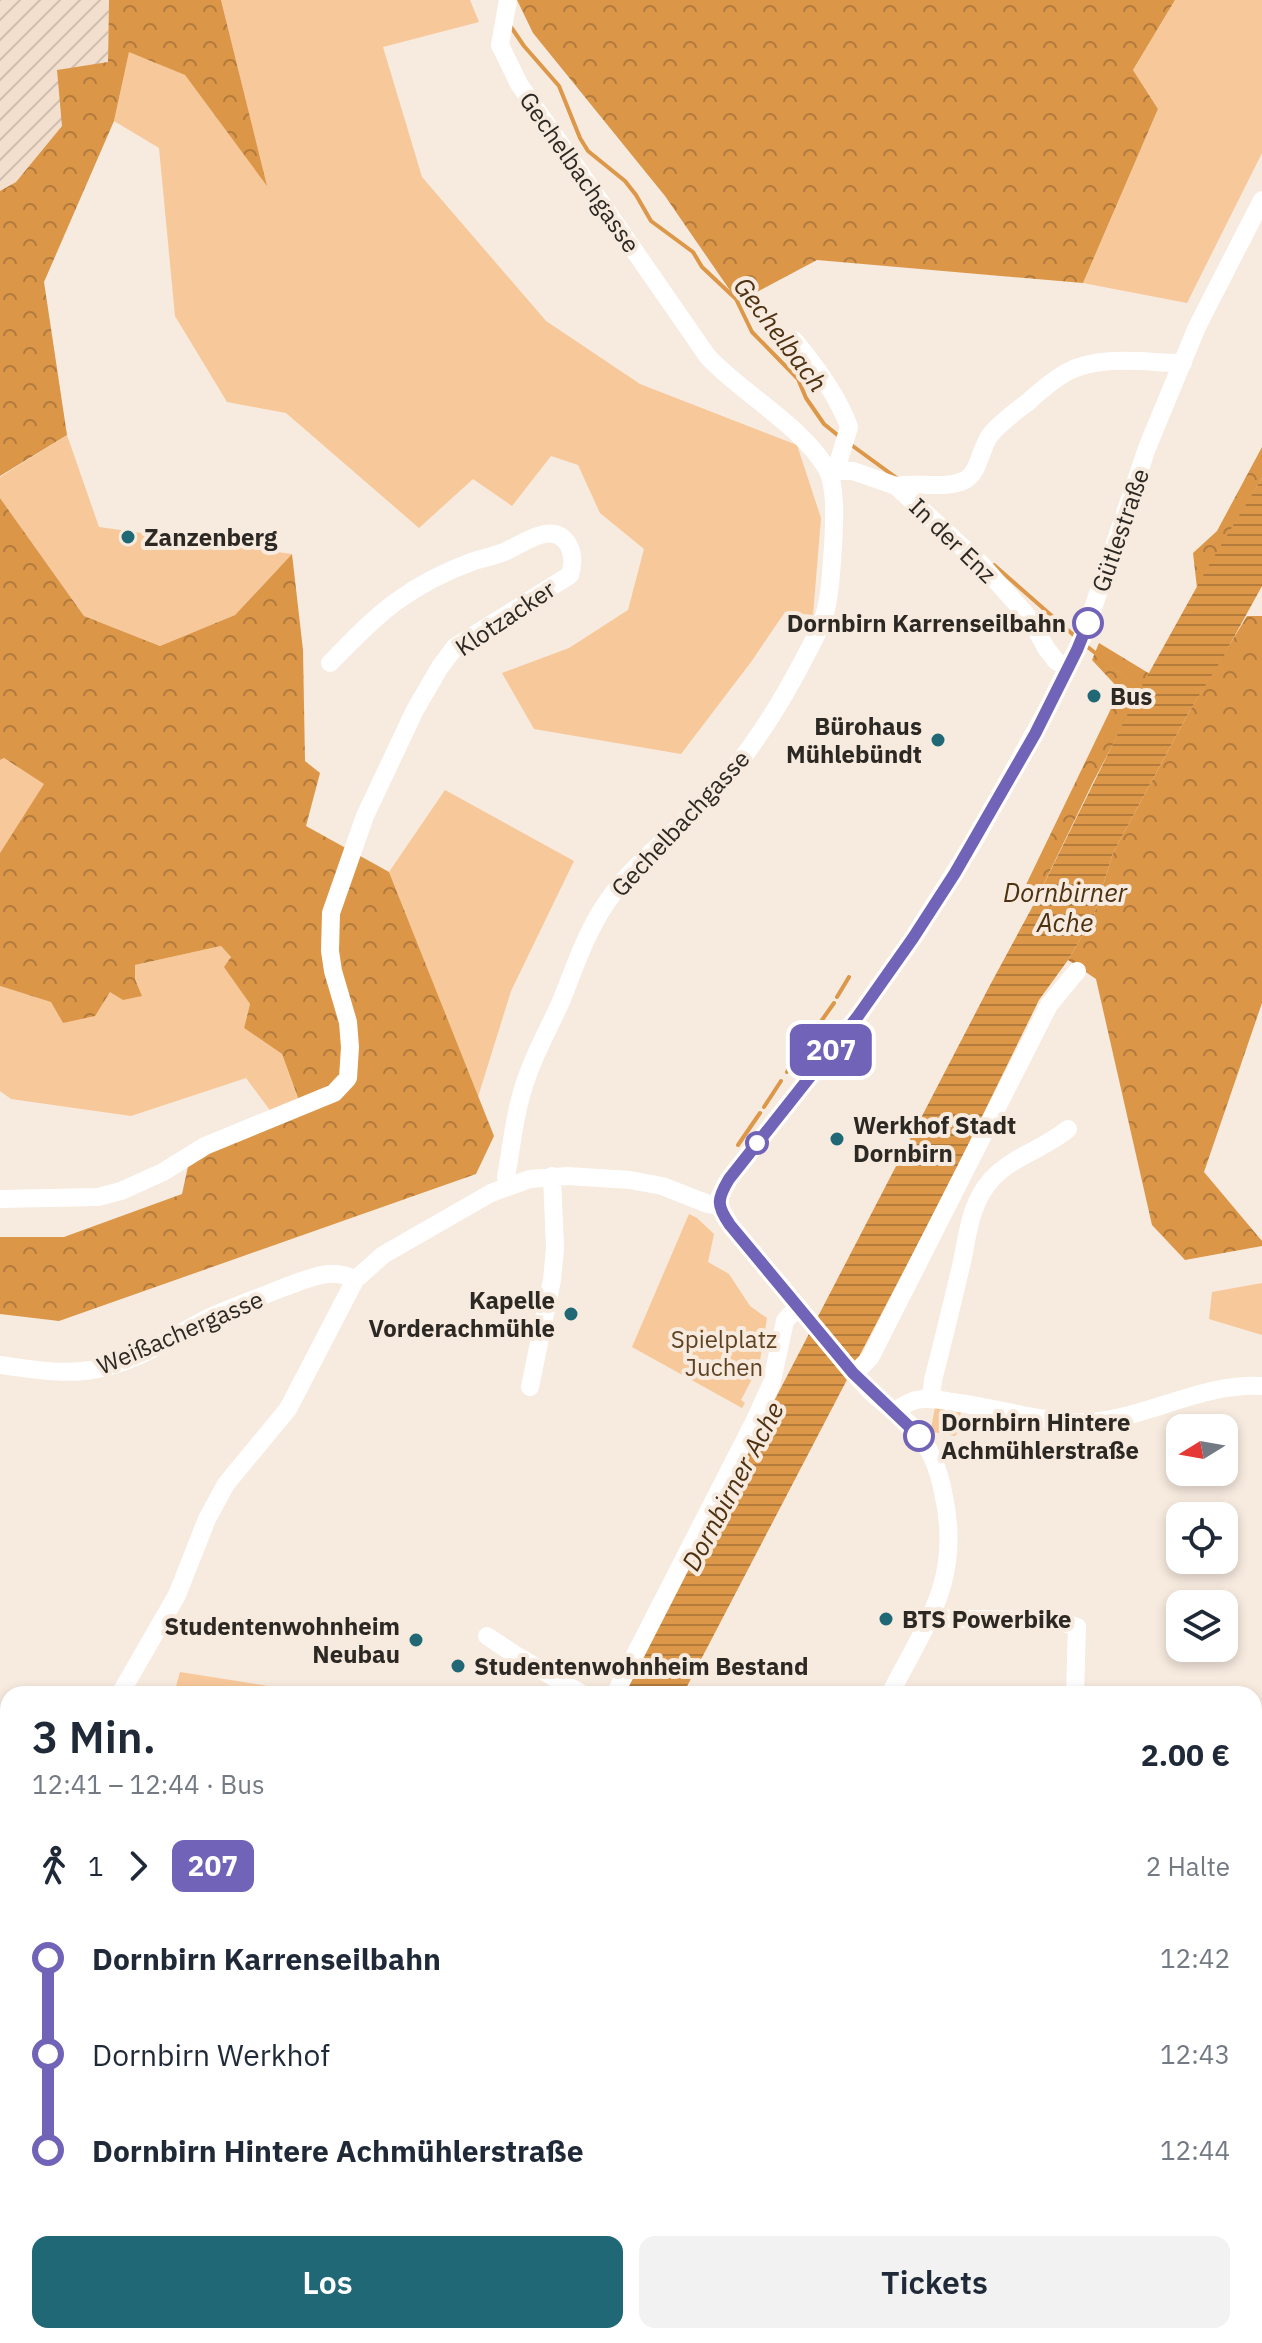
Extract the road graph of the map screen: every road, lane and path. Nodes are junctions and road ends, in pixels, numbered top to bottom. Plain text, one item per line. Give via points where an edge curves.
1 (508, 1) edge
2 (1262, 200) edge
3 (794, 340) dead end
4 (1183, 363) junction
5 (834, 471) junction
6 (904, 485) junction
7 (330, 663) dead end
8 (1068, 668) junction
9 (1077, 971) dead end
10 (1068, 1129) dead end
11 (552, 1176) junction
12 (508, 1186) junction
13 (0, 1199) edge
14 (719, 1206) junction
15 (932, 1232) junction
16 (966, 1240) junction
17 (355, 1280) junction
18 (803, 1313) junction
19 (0, 1365) edge
20 (855, 1375) junction
21 (1262, 1386) edge
22 (530, 1387) dead end
23 (931, 1398) junction
24 (895, 1412) junction
25 (930, 1618) junction
26 (487, 1636) dead end
27 (125, 1686) edge
28 (568, 1686) edge
29 (619, 1686) edge
30 (894, 1686) edge
31 (1075, 1686) edge

1 - 5 street, Gechelbachgasse via 500,45 519,84 708,357
2 - 4 street, Gütlestraße
3 - 5 street via 849,427
4 - 6 street, In der Enz via 1106,362 1065,373 989,436 964,481
4 - 8 street, Gütlestraße
5 - 6 street, In der Enz
5 - 12 street, Gechelbachgasse via 824,617 751,747 698,810 619,884 585,939 526,1079
6 - 8 street, In der Enz via 982,565 1030,619 1056,661
7 - 13 street, Klotzacker via 376,616 445,574 546,533 557,535 571,549 570,575 455,647 415,710 365,816 331,913 330,951 348,1022 348,1078 334,1093 205,1146 121,1191 98,1197
8 - 14 street, Gütlestraße via 987,819 913,938 729,1179
9 - 15 street via 1049,1005
10 - 16 street via 989,1182 970,1215
11 - 12 street
11 - 14 street via 630,1180
11 - 22 street via 552,1280
12 - 17 street via 383,1255
14 - 18 street
15 - 16 street
15 - 20 street via 870,1358
16 - 23 street
17 - 19 street, Weißachergasse via 322,1274 210,1317 96,1370 65,1373
17 - 27 street via 288,1409 226,1484 177,1595
18 - 20 street
18 - 29 street via 785,1321 771,1385
20 - 24 street
21 - 23 street via 1223,1389 1071,1422
23 - 24 street
24 - 25 street via 929,1450 947,1511 949,1557
25 - 30 street
25 - 31 street via 1059,1621 1077,1627
26 - 28 street

